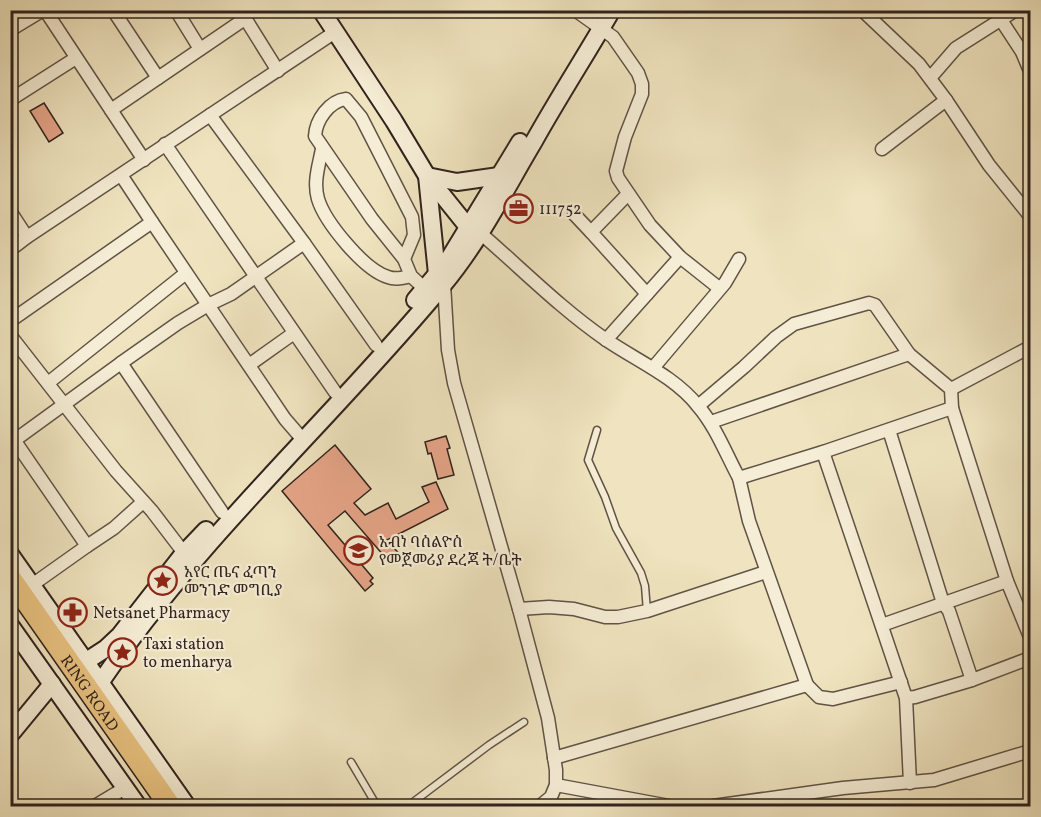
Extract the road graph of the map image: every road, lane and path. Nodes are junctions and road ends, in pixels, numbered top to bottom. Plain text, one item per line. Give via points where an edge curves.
1 (44, 10) edge
2 (114, 10) edge
3 (177, 10) edge
4 (321, 10) edge
5 (575, 10) edge
6 (612, 10) edge
7 (862, 10) edge
8 (1016, 10) edge
9 (243, 14) edge
10 (599, 20) edge
11 (1001, 20) junction
12 (10, 30) edge
13 (335, 32) junction
14 (200, 49) junction
15 (76, 58) junction
16 (278, 70) junction
17 (1030, 71) edge
18 (158, 78) junction
19 (930, 78) junction
20 (10, 100) edge
21 (946, 100) junction
22 (111, 110) junction
23 (210, 115) junction
24 (165, 144) junction
25 (322, 149) junction
26 (882, 150) dead end
27 (144, 160) junction
28 (121, 175) junction
29 (427, 176) junction
30 (499, 176) junction
31 (628, 194) junction
32 (10, 211) edge
33 (1029, 211) edge
34 (574, 214) dead end
35 (152, 222) junction
36 (474, 230) junction
37 (591, 232) junction
38 (27, 237) junction
39 (304, 243) junction
40 (10, 249) edge
41 (680, 257) junction
42 (404, 259) junction
43 (739, 259) dead end
44 (186, 273) junction
45 (411, 276) junction
46 (255, 278) junction
47 (441, 279) junction
48 (719, 288) junction
49 (425, 289) junction
50 (647, 294) junction
51 (208, 305) junction
52 (10, 321) edge
53 (294, 333) junction
54 (10, 335) edge
55 (606, 340) junction
56 (376, 345) junction
57 (1030, 346) edge
58 (909, 354) junction
59 (121, 363) junction
60 (249, 365) junction
61 (653, 368) junction
62 (48, 383) junction
63 (951, 388) junction
64 (335, 392) junction
65 (65, 405) junction
66 (698, 406) junction
67 (952, 408) junction
68 (711, 422) junction
69 (597, 430) dead end
70 (889, 430) junction
71 (13, 437) edge
72 (301, 437) junction
73 (823, 452) junction
74 (739, 478) junction
75 (143, 502) junction
76 (222, 512) junction
77 (87, 546) junction
78 (184, 553) junction
79 (10, 554) edge
80 (766, 572) junction
81 (10, 578) edge
82 (1007, 581) junction
83 (32, 585) junction
84 (10, 601) edge
85 (943, 603) junction
86 (519, 609) junction
87 (646, 611) junction
88 (10, 625) edge
89 (882, 625) junction
90 (1030, 637) edge
91 (1030, 658) edge
92 (85, 662) junction
93 (972, 680) junction
94 (900, 682) junction
95 (52, 684) junction
96 (100, 684) junction
97 (807, 686) junction
98 (906, 698) junction
99 (524, 722) dead end
100 (10, 735) edge
101 (1030, 751) edge
102 (554, 759) junction
103 (351, 762) dead end
104 (910, 783) junction
105 (556, 785) junction
106 (125, 788) junction
107 (95, 807) edge
108 (138, 807) edge
109 (154, 807) edge
110 (170, 807) edge
111 (187, 807) edge
112 (377, 807) edge
113 (408, 807) edge
114 (540, 807) edge
115 (669, 807) edge
116 (713, 807) edge

1 - 12 street
1 - 15 street
2 - 18 street
3 - 14 street
4 - 13 street
5 - 10 street
6 - 10 street
7 - 19 street
8 - 11 street
9 - 14 street
9 - 16 street
10 - 30 street
10 - 31 street via 624,51 642,84 616,171
10 - 36 street
11 - 17 street
11 - 19 street via 956,48
13 - 16 street
13 - 29 street
14 - 18 street
15 - 20 street
15 - 22 street
16 - 23 street
18 - 22 street
19 - 21 street
21 - 26 street
21 - 33 street via 989,165
22 - 27 street
23 - 24 street
23 - 39 street
24 - 27 street
24 - 46 street
25 - 42 street
25 - 42 street via 315,130 330,105 346,99 361,117 412,217 414,235
25 - 45 street via 316,178 318,200 337,232 352,251 386,277
27 - 28 street
28 - 35 street
28 - 38 street
29 - 30 street via 457,182
29 - 36 street
29 - 47 street
30 - 36 street
31 - 37 street
31 - 41 street
32 - 38 street
34 - 37 street
35 - 44 street
35 - 52 street
36 - 47 street
36 - 55 street
37 - 50 street
38 - 40 street
39 - 46 street
39 - 56 street
41 - 48 street
41 - 50 street
42 - 45 street
43 - 48 street
44 - 51 street
44 - 62 street
45 - 49 street
46 - 51 street
46 - 53 street
47 - 49 street
47 - 72 street
47 - 86 street via 450,368
48 - 61 street
49 - 56 street
50 - 55 street
51 - 59 street
51 - 60 street
53 - 60 street
53 - 64 street
54 - 62 street
55 - 61 street
56 - 64 street
57 - 63 street
58 - 63 street
58 - 66 street via 884,316 868,303 794,324
58 - 68 street
59 - 65 street
59 - 76 street
60 - 72 street
61 - 66 street
62 - 65 street
63 - 67 street
64 - 72 street
65 - 71 street
65 - 75 street
66 - 68 street
67 - 70 street
67 - 82 street
68 - 74 street
69 - 87 lane via 588,460 616,528 641,573
70 - 73 street
70 - 85 street
71 - 77 street
72 - 76 street
72 - 96 street via 190,565
73 - 74 street
73 - 89 street
74 - 80 street
75 - 77 street
75 - 78 street
76 - 78 street
77 - 83 street
78 - 92 street via 120,635
79 - 83 street
80 - 87 street
80 - 97 street
81 - 110 highway, RING ROAD
82 - 85 street
82 - 90 street
83 - 92 street
84 - 109 highway, RING ROAD
85 - 89 street
85 - 93 street
86 - 87 street via 574,609 611,617
86 - 102 street via 548,718
88 - 95 street
89 - 94 street
91 - 93 street
92 - 96 street
93 - 98 street
94 - 97 street via 833,699 819,697
94 - 98 street
95 - 100 street
95 - 106 street
96 - 111 street
97 - 102 street
98 - 104 street
99 - 113 lane
101 - 104 street via 934,780
102 - 105 street
103 - 112 lane
104 - 116 street via 843,788
105 - 114 street
105 - 115 street
106 - 107 street
106 - 108 street

